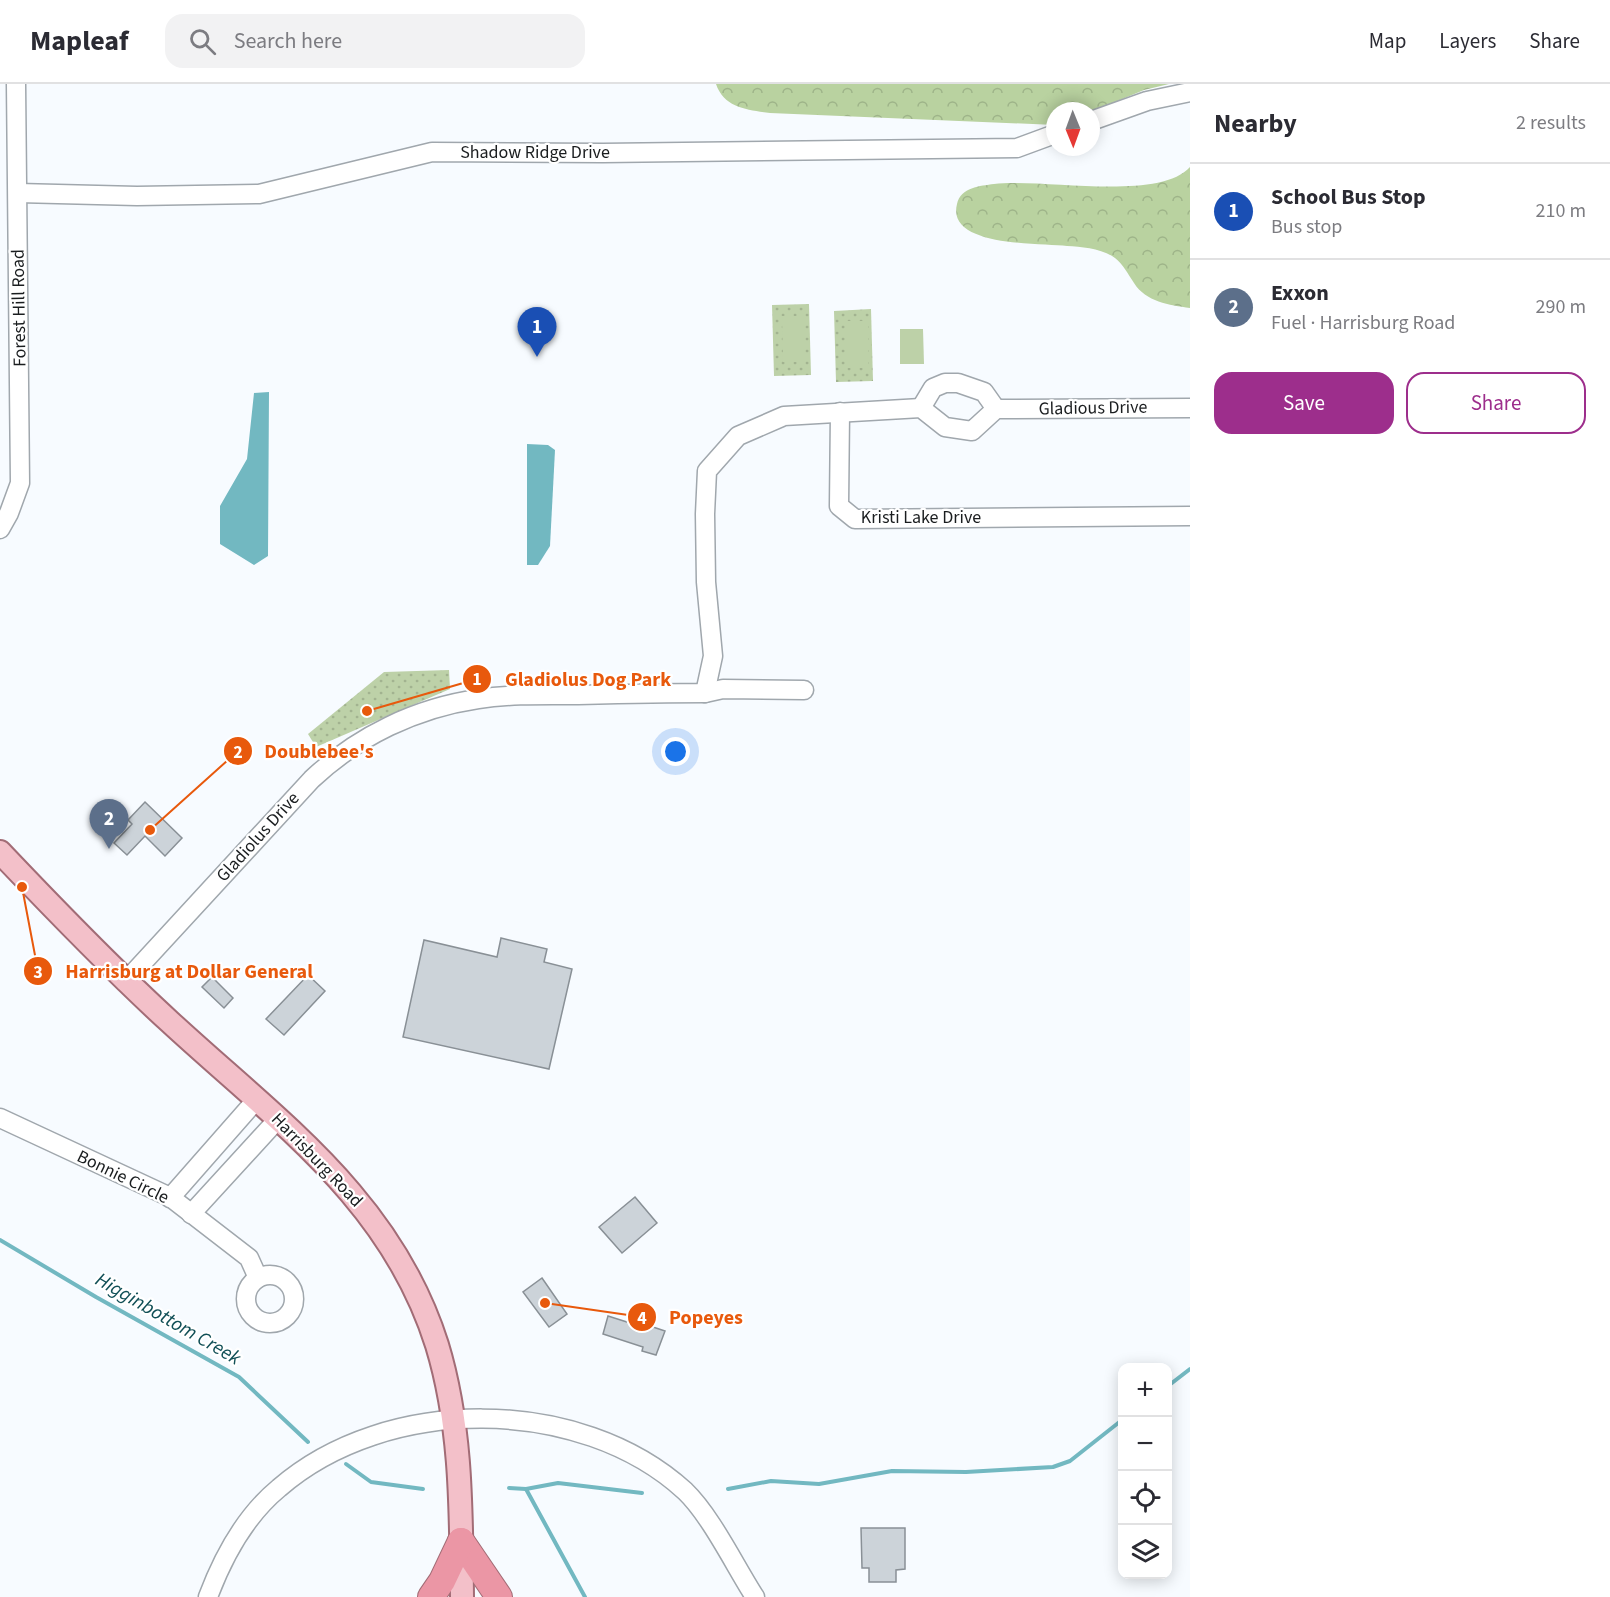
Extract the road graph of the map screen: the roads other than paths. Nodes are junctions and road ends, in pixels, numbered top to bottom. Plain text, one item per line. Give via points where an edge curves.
1 (16, 84) edge
2 (1190, 92) edge
3 (1100, 119) edge
4 (1046, 137) edge
5 (18, 193) junction
6 (921, 408) junction
7 (1190, 408) edge
8 (996, 409) junction
9 (840, 412) junction
10 (1190, 516) edge
11 (0, 529) edge
12 (804, 690) dead end
13 (705, 693) junction
14 (0, 852) edge
15 (125, 982) junction
16 (257, 1100) junction
17 (0, 1118) edge
18 (278, 1119) junction
19 (170, 1198) junction
20 (191, 1214) junction
21 (258, 1278) dead end
22 (454, 1419) junction
23 (461, 1541) junction
24 (208, 1597) edge
25 (431, 1597) edge
26 (462, 1597) edge
27 (500, 1597) edge
28 (755, 1597) edge

1 - 5 street, Forest Hill Road
2 - 3 street via 1147,101
4 - 5 street, Shadow Ridge Drive via 1017,148 432,152 259,194
5 - 11 street, Forest Hill Road via 20,483
6 - 8 street via 945,427 972,431
6 - 8 street via 933,388 958,383 984,392
6 - 9 street
7 - 8 street, Gladious Drive
9 - 10 street, Kristi Lake Drive via 839,506 855,519
9 - 13 street via 784,416 738,436 707,471 706,582 713,656
12 - 13 street, Gladiolus Drive via 723,689
13 - 15 street, Gladiolus Drive via 478,699 438,707 388,726 312,778
14 - 15 main road, Harrisburg Road
15 - 16 main road, Harrisburg Road
16 - 18 main road, Harrisburg Road
16 - 19 street
17 - 19 street, Bonnie Circle
18 - 20 street
18 - 22 main road, Harrisburg Road via 343,1182 400,1260 436,1344
19 - 20 street, Bonnie Circle
20 - 21 street, Bonnie Circle via 249,1258
22 - 23 main road, Harrisburg Road
22 - 24 street via 370,1436 322,1457 279,1488 249,1520 224,1558
22 - 28 street via 500,1418 574,1431 596,1437 654,1468 700,1508
23 - 25 highway
23 - 26 main road, Harrisburg Road
23 - 27 highway

